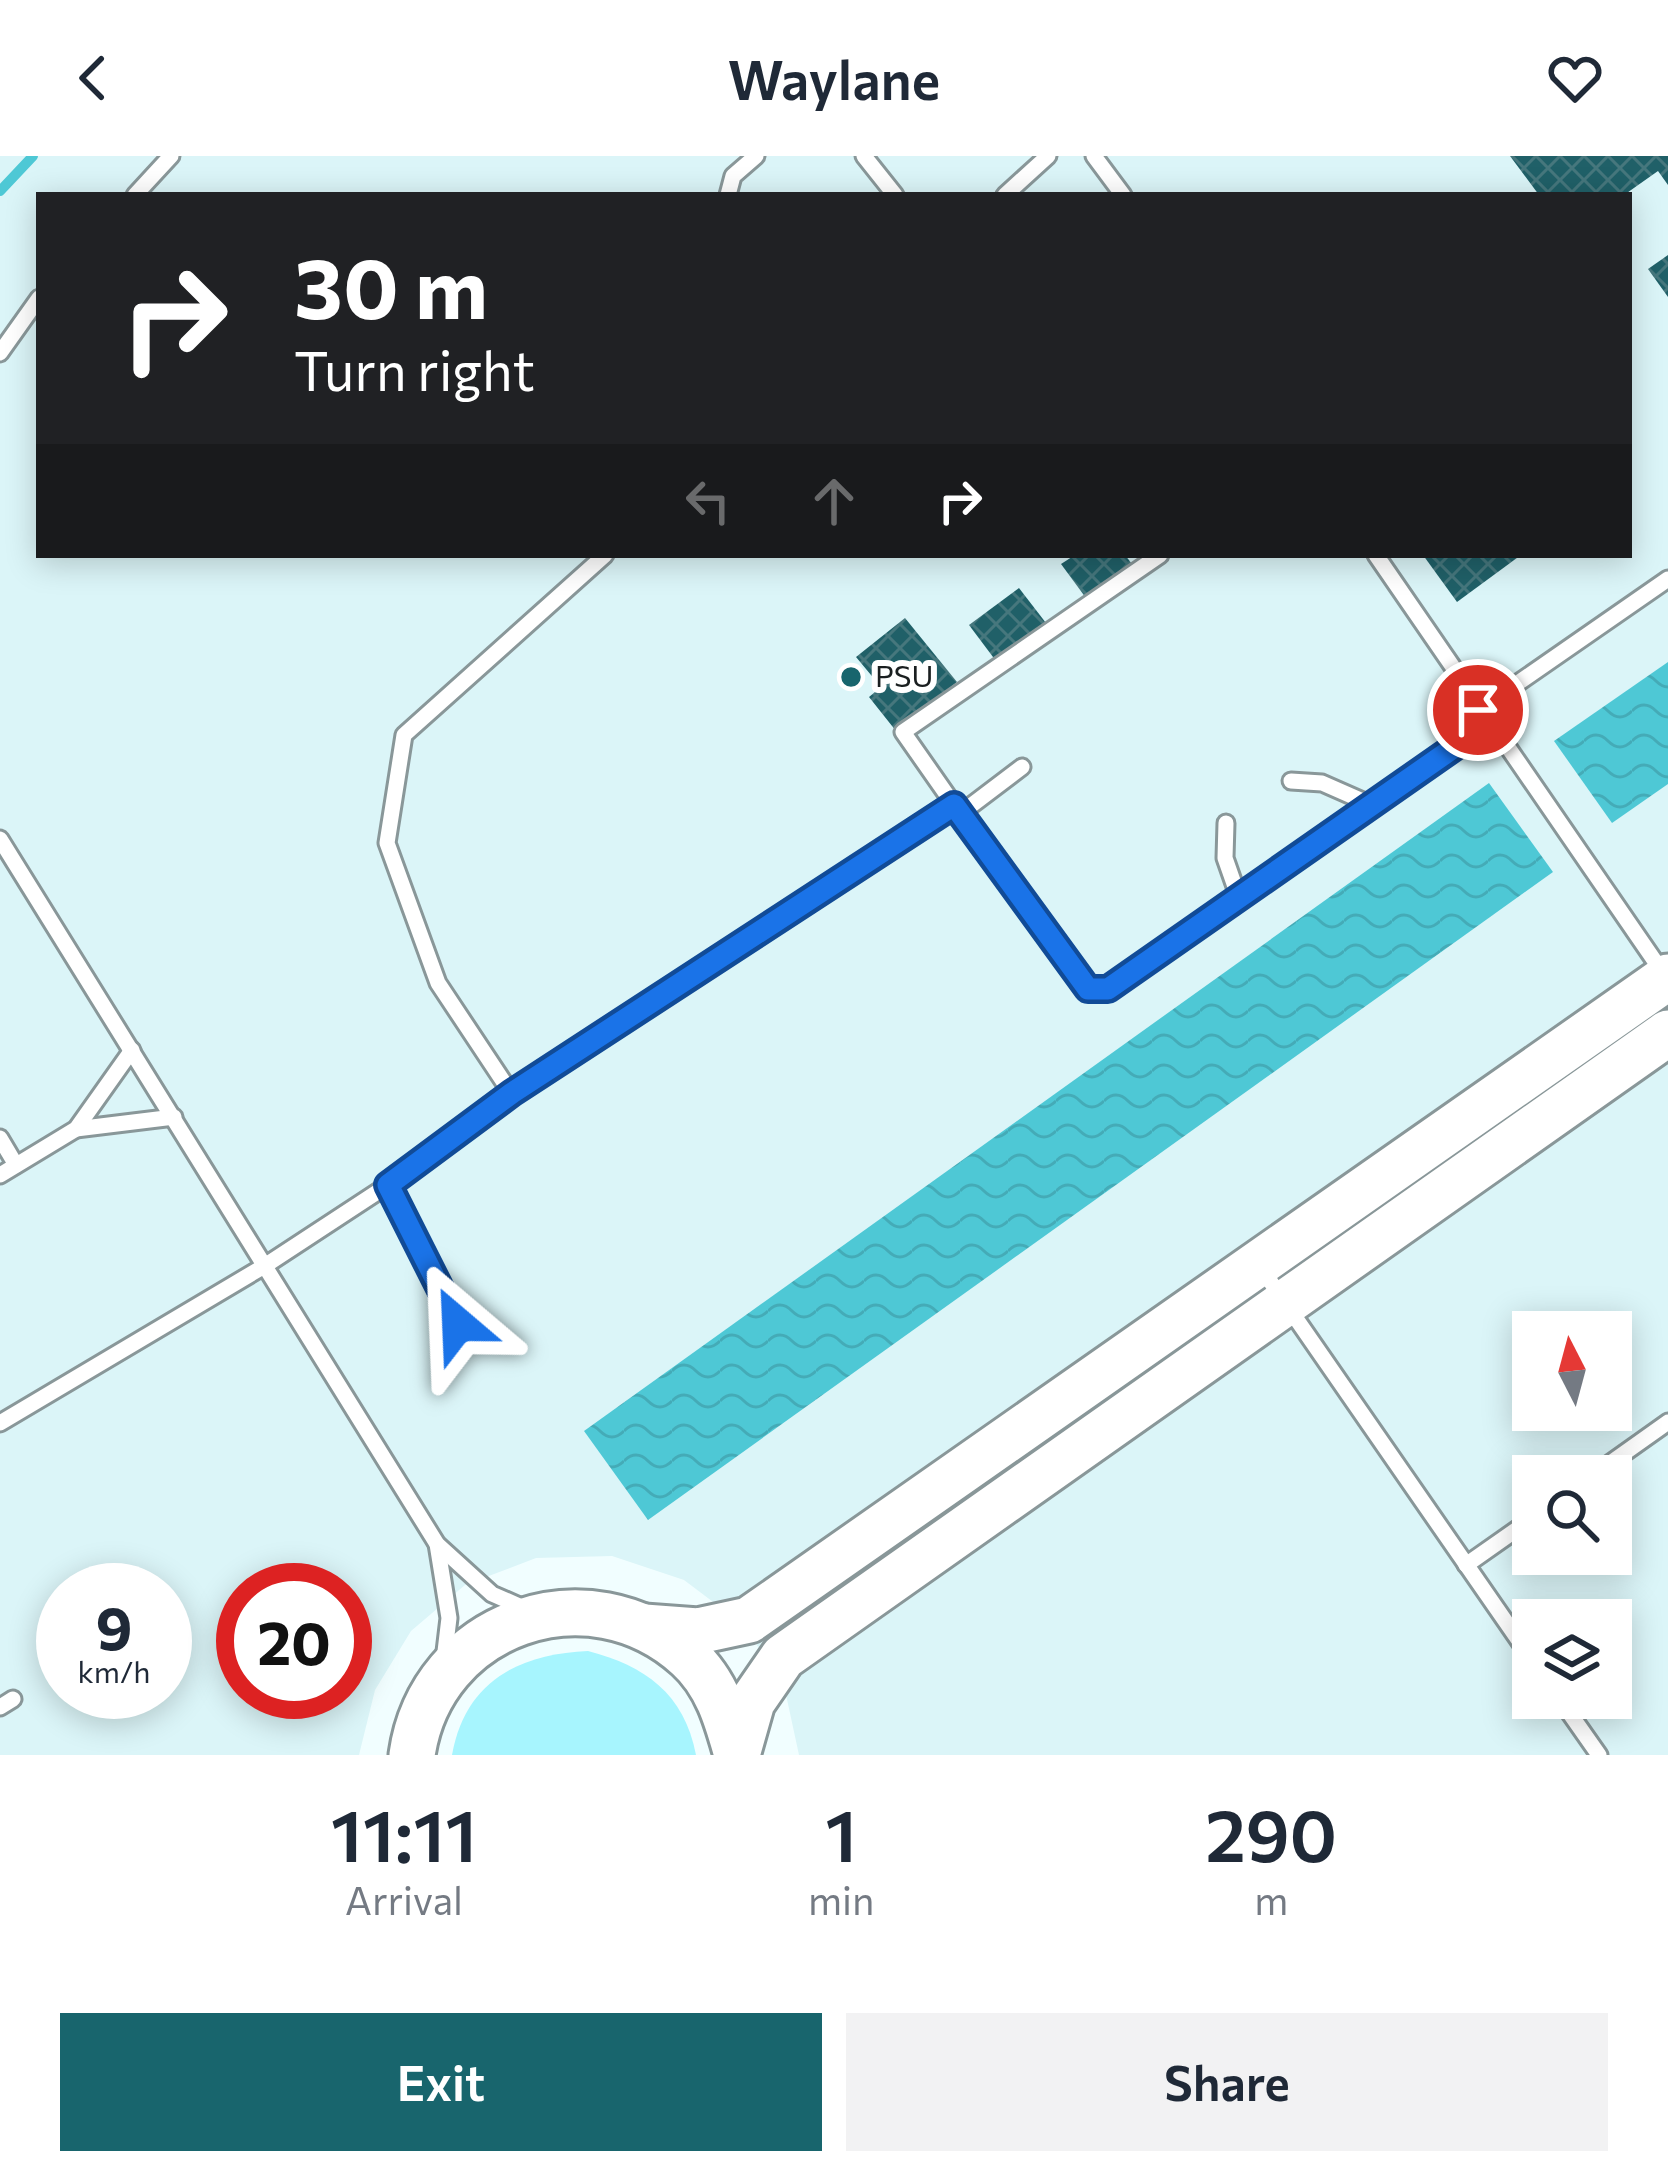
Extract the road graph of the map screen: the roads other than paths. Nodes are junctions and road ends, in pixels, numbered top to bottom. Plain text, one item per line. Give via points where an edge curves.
1 (171, 156) edge
2 (756, 156) edge
3 (864, 156) edge
4 (1048, 156) edge
5 (1094, 156) edge
6 (138, 192) edge
7 (729, 192) edge
8 (893, 192) edge
9 (1008, 192) edge
10 (1121, 192) edge
11 (36, 302) edge
12 (0, 353) edge
13 (602, 558) edge
14 (1156, 558) edge
15 (1378, 558) edge
16 (1668, 579) edge
17 (1484, 716) junction
18 (1022, 766) dead end
19 (1291, 781) dead end
20 (1372, 805) junction
21 (957, 809) junction
22 (1226, 823) dead end
23 (0, 839) edge
24 (1239, 898) junction
25 (1667, 979) edge
26 (1668, 1033) edge
27 (133, 1050) junction
28 (512, 1093) junction
29 (174, 1117) junction
30 (76, 1129) junction
31 (0, 1138) edge
32 (16, 1165) junction
33 (0, 1174) edge
34 (388, 1185) junction
35 (1258, 1263) junction
36 (266, 1265) junction
37 (1285, 1303) junction
38 (458, 1324) dead end
39 (1668, 1422) edge
40 (0, 1423) edge
41 (1622, 1455) edge
42 (1512, 1533) edge
43 (436, 1544) junction
44 (1466, 1565) junction
45 (542, 1614) junction
46 (644, 1627) junction
47 (1512, 1631) edge
48 (437, 1686) junction
49 (1574, 1719) edge
50 (412, 1755) edge
51 (737, 1755) edge
52 (1599, 1755) edge

1 - 6 lane
2 - 7 lane via 733,176
3 - 8 lane
4 - 9 lane
5 - 10 lane
11 - 12 lane
13 - 28 lane via 404,735 387,843 438,983
14 - 21 lane via 903,732
15 - 17 lane
16 - 17 lane
17 - 20 lane
17 - 25 lane
18 - 21 lane
19 - 20 lane via 1322,783
20 - 24 lane
21 - 24 lane via 1088,989 1108,989
21 - 28 lane
22 - 24 lane via 1225,858
23 - 27 lane
25 - 35 main road
26 - 37 main road
27 - 29 lane
27 - 30 lane
28 - 34 lane
29 - 30 lane
29 - 36 lane
30 - 32 lane
31 - 32 lane
32 - 33 lane
34 - 36 lane
34 - 38 lane
35 - 37 lane
35 - 46 main road via 749,1620 698,1631
36 - 40 lane
36 - 43 lane
37 - 44 lane
37 - 51 main road via 783,1657 752,1702
39 - 41 lane
42 - 44 lane
43 - 45 lane via 492,1594
43 - 48 lane via 448,1618
44 - 47 lane
45 - 46 main road via 595,1612
45 - 48 main road via 465,1653
46 - 51 main road via 690,1658 722,1702
48 - 50 main road
49 - 52 lane

